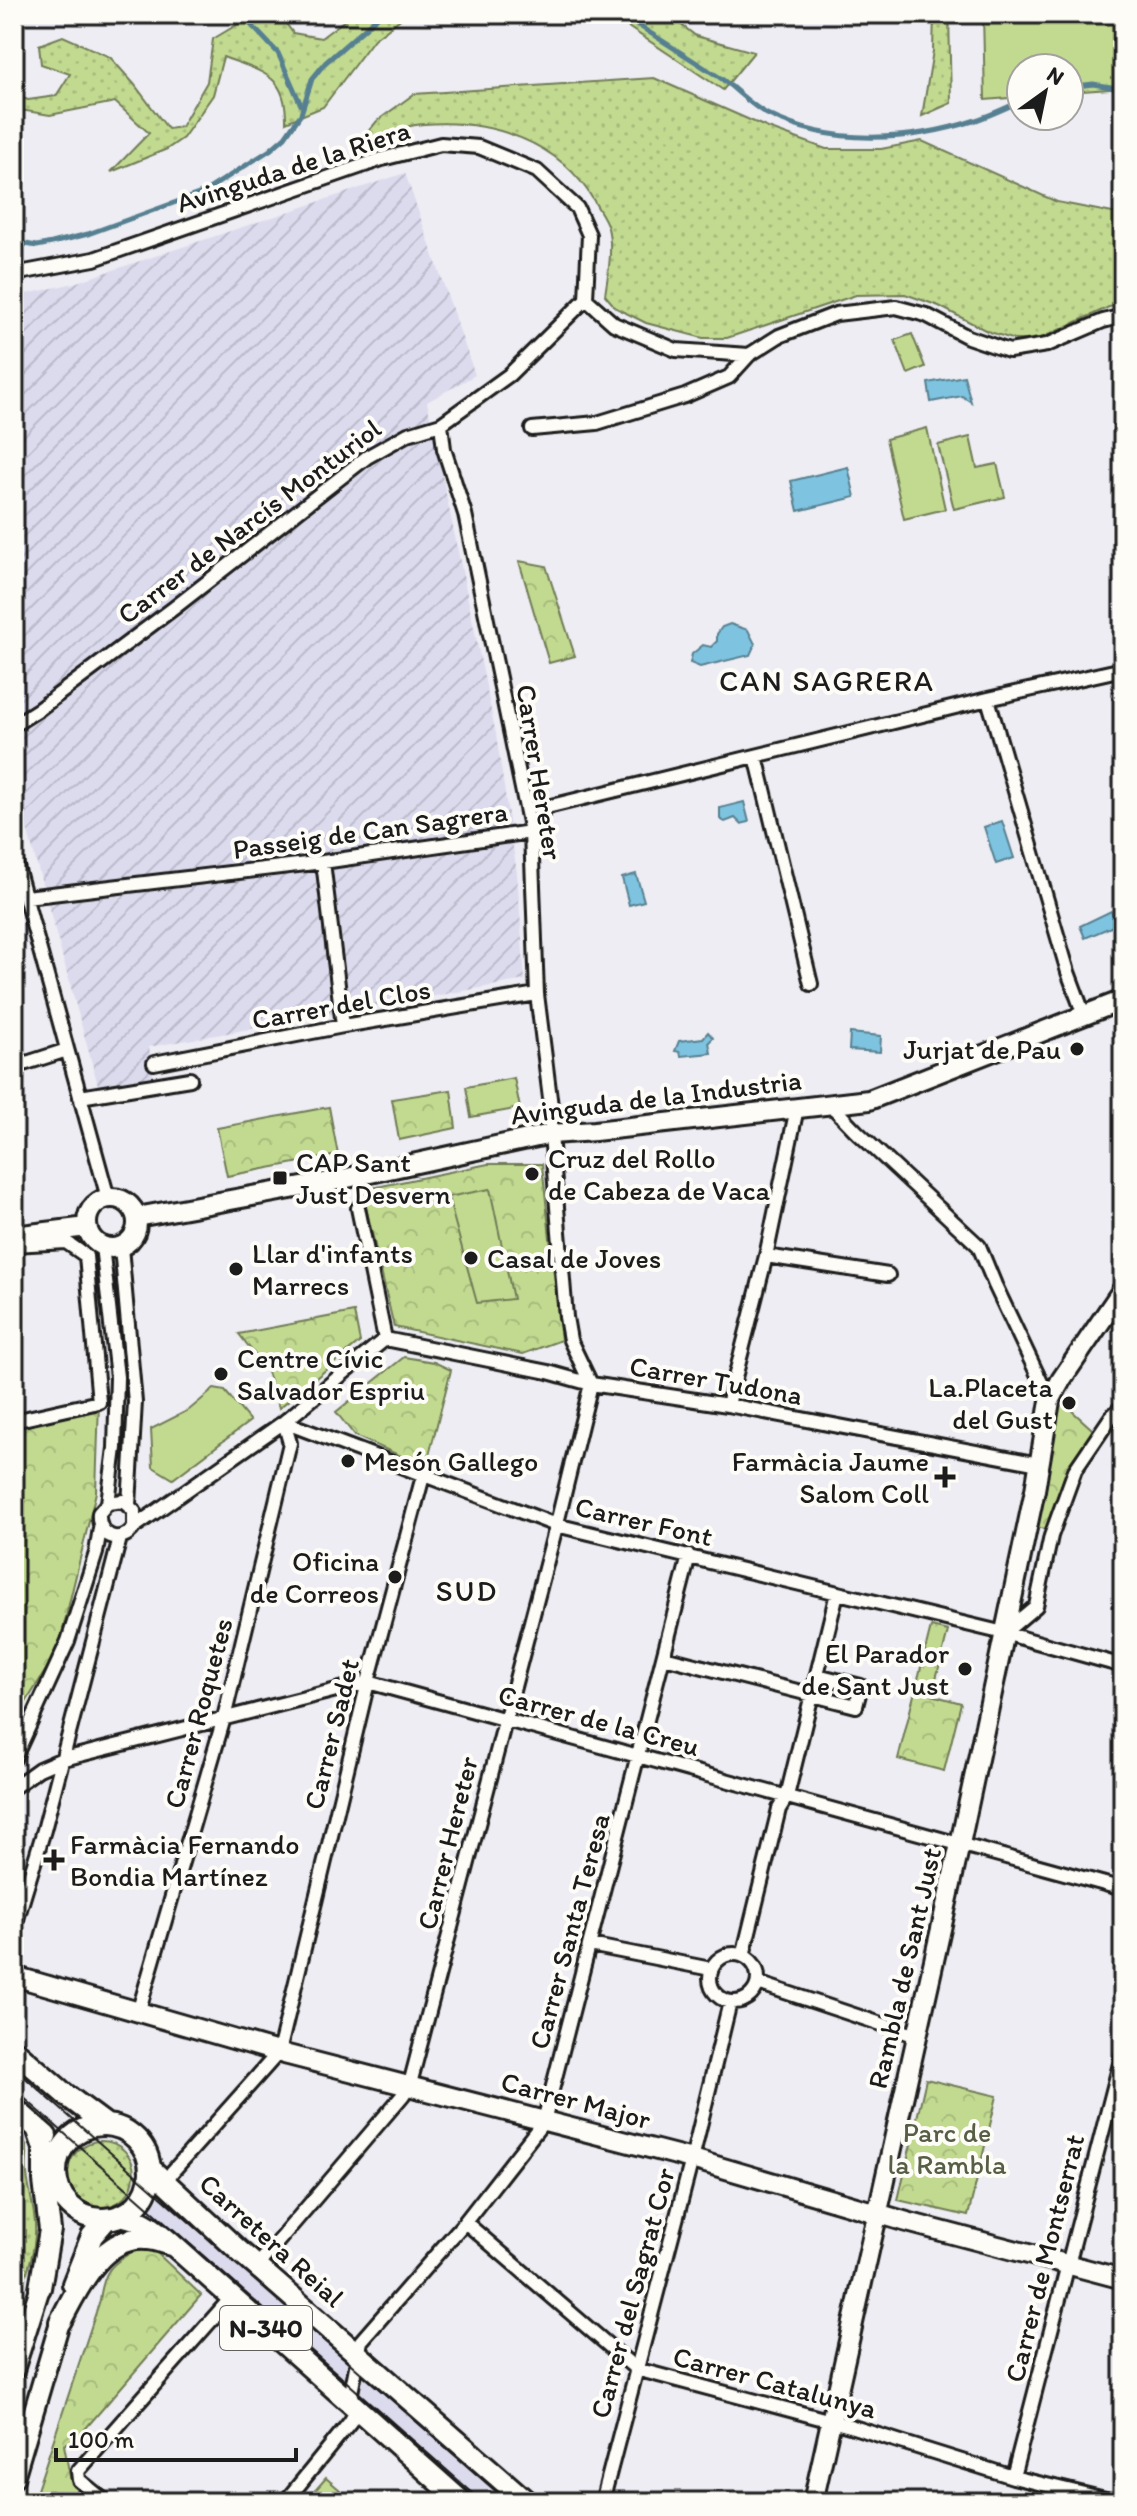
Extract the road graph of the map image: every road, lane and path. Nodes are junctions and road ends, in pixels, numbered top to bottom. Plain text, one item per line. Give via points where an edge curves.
1 (14, 274) edge
2 (586, 299) junction
3 (1123, 316) edge
4 (749, 355) junction
5 (441, 424) junction
6 (532, 429) dead end
7 (1123, 669) edge
8 (988, 699) junction
9 (14, 725) edge
10 (756, 756) junction
11 (531, 832) junction
12 (14, 856) edge
13 (323, 862) junction
14 (26, 897) junction
15 (811, 984) dead end
16 (537, 994) junction
17 (1123, 1000) edge
18 (1084, 1015) junction
19 (343, 1026) junction
20 (67, 1050) junction
21 (154, 1063) dead end
22 (14, 1067) edge
23 (190, 1079) dead end
24 (80, 1097) junction
25 (830, 1104) junction
26 (797, 1108) junction
27 (551, 1134) junction
28 (108, 1198) junction
29 (358, 1208) dead end
30 (137, 1217) junction
31 (87, 1227) junction
32 (14, 1236) edge
33 (14, 1245) edge
34 (112, 1246) junction
35 (766, 1256) junction
36 (888, 1275) dead end
37 (1123, 1289) edge
38 (385, 1339) junction
39 (591, 1384) junction
40 (1050, 1401) junction
41 (728, 1405) junction
42 (1123, 1406) edge
43 (14, 1421) edge
44 (284, 1422) junction
45 (1039, 1464) junction
46 (423, 1476) junction
47 (108, 1503) junction
48 (129, 1505) junction
49 (556, 1525) junction
50 (134, 1527) junction
51 (100, 1528) junction
52 (1051, 1536) junction
53 (120, 1538) junction
54 (1024, 1541) junction
55 (689, 1556) junction
56 (837, 1593) junction
57 (1004, 1633) junction
58 (664, 1657) junction
59 (1123, 1666) edge
60 (817, 1675) junction
61 (368, 1682) junction
62 (812, 1694) junction
63 (224, 1718) junction
64 (504, 1719) junction
65 (639, 1757) junction
66 (14, 1759) edge
67 (60, 1760) junction
68 (14, 1787) edge
69 (787, 1796) junction
70 (960, 1844) junction
71 (1123, 1889) edge
72 (14, 1929) edge
73 (590, 1945) junction
74 (743, 1956) junction
75 (711, 1969) junction
76 (14, 1976) edge
77 (758, 1983) junction
78 (730, 2002) junction
79 (138, 2013) junction
80 (917, 2036) junction
81 (14, 2050) edge
82 (279, 2052) junction
83 (1123, 2052) edge
84 (410, 2084) junction
85 (14, 2108) edge
86 (544, 2121) junction
87 (105, 2124) junction
88 (37, 2128) junction
89 (61, 2149) junction
90 (692, 2159) junction
91 (158, 2176) junction
92 (66, 2202) junction
93 (878, 2212) junction
94 (114, 2218) junction
95 (465, 2222) junction
96 (174, 2246) junction
97 (1067, 2264) junction
98 (257, 2266) junction
99 (1123, 2279) edge
100 (40, 2288) junction
101 (231, 2298) junction
102 (60, 2322) junction
103 (358, 2353) junction
104 (636, 2369) junction
105 (14, 2370) edge
106 (357, 2410) junction
107 (831, 2422) junction
108 (1013, 2477) junction
109 (14, 2478) edge
110 (106, 2502) edge
111 (285, 2502) edge
112 (462, 2502) edge
113 (527, 2502) edge
114 (602, 2502) edge
115 (813, 2502) edge
116 (1118, 2502) edge

1 - 2 street, Avinguda de la Riera via 94,259 354,168 441,144 479,147 537,171 577,208 589,235
2 - 4 street via 614,324 676,350
2 - 5 street, Carrer de Narcís Monturiol via 509,375
3 - 4 street via 1047,345 1009,351 926,315 896,307 870,309 836,314 779,336
4 - 6 street via 729,377 685,396 597,423
5 - 9 street, Carrer de Narcís Monturiol via 408,434 367,457
5 - 11 street, Carrer Hereter via 465,514
7 - 8 street, Passeig de Can Sagrera
8 - 10 street, Passeig de Can Sagrera
8 - 18 street
10 - 11 street, Passeig de Can Sagrera via 547,807
10 - 15 street
11 - 13 street, Passeig de Can Sagrera
11 - 16 street, Carrer Hereter
12 - 14 street
13 - 14 street, Passeig de Can Sagrera
13 - 19 street
14 - 20 street
16 - 19 street, Carrer del Clos
16 - 27 street, Carrer Hereter
17 - 18 street, Avinguda de la Industria
18 - 25 street, Avinguda de la Industria via 869,1100
19 - 21 street, Carrer del Clos
20 - 22 street
20 - 24 street
23 - 24 street
24 - 28 street
25 - 26 street, Avinguda de la Industria
25 - 40 street via 979,1246
26 - 27 street, Avinguda de la Industria
26 - 35 street
27 - 30 street, Avinguda de la Industria
27 - 39 street, Carrer Hereter via 570,1340
28 - 30 street via 129,1204
28 - 31 street via 92,1208
29 - 38 street
30 - 34 street via 135,1235
31 - 32 street
31 - 34 street via 95,1242
33 - 43 street via 66,1242 86,1256 99,1402
34 - 47 street via 117,1377
34 - 48 street via 135,1402
35 - 36 street
35 - 41 street
37 - 40 street
38 - 39 street, Carrer Tudona
38 - 44 street
39 - 41 street, Carrer Tudona
39 - 49 street, Carrer Hereter
40 - 45 street, Rambla de Sant Just
41 - 45 street, Carrer Tudona
42 - 52 street via 1075,1470
44 - 46 street, Carrer Font
44 - 50 street
44 - 63 street, Carrer Roquetes via 290,1443
45 - 54 street, Rambla de Sant Just
46 - 49 street, Carrer Font
46 - 61 street, Carrer Sadet
47 - 48 street
47 - 51 street via 99,1513
48 - 50 street
49 - 55 street, Carrer Font
49 - 64 street, Carrer Hereter
50 - 53 street
51 - 53 street
51 - 66 street via 68,1641
52 - 54 street
52 - 57 street via 1036,1606
53 - 67 street
54 - 57 street, Rambla de Sant Just
55 - 56 street, Carrer Font
55 - 58 street, Carrer Santa Teresa
56 - 57 street, Carrer Font
56 - 60 street
57 - 59 street, Carrer Font
57 - 70 street, Rambla de Sant Just
58 - 62 street
58 - 65 street, Carrer Santa Teresa
60 - 62 street
60 - 62 street via 861,1686 856,1706
61 - 63 street, Carrer de la Creu
61 - 64 street, Carrer de la Creu
61 - 82 street, Carrer Sadet
62 - 69 street
63 - 67 street, Carrer de la Creu
63 - 79 street, Carrer Roquetes
64 - 65 street, Carrer de la Creu
64 - 84 street, Carrer Hereter
65 - 69 street, Carrer de la Creu
65 - 73 street, Carrer Santa Teresa
67 - 68 street, Carrer de la Creu
67 - 72 street
69 - 70 street, Carrer de la Creu
69 - 74 street via 779,1809
70 - 71 street, Carrer de la Creu
70 - 80 street, Rambla de Sant Just
73 - 75 street
73 - 86 street, Carrer Santa Teresa
74 - 75 street via 724,1956
74 - 77 street via 755,1967
75 - 78 street via 713,1990
76 - 79 street, Carrer Major
77 - 78 street via 748,1998
77 - 80 street
78 - 90 street, Carrer del Sagrat Cor
79 - 82 street, Carrer Major
80 - 93 street, Rambla de Sant Just
81 - 87 main road, N-340
82 - 84 street, Carrer Major
82 - 91 street via 172,2172
83 - 97 street, Carrer de Montserrat
84 - 86 street, Carrer Major
84 - 98 street, Carrer Hereter
85 - 88 main road
86 - 90 street, Carrer Major
86 - 95 street, Carrer Santa Teresa
87 - 89 main road via 77,2132
87 - 91 main road, N-340 via 134,2136
88 - 89 main road
88 - 100 main road via 44,2148 50,2230
89 - 92 main road via 57,2167
90 - 93 street, Carrer Major
90 - 104 street, Carrer del Sagrat Cor
91 - 94 main road via 142,2200
91 - 98 main road, Carretera Reial / N-340
92 - 94 main road, N-340 via 79,2214
92 - 100 main road via 54,2261
93 - 97 street, Carrer Major
93 - 107 street, Rambla de Sant Just
94 - 96 main road, N-340 via 138,2219
94 - 102 main road via 92,2236
95 - 103 street, Carrer Santa Teresa via 368,2331
95 - 104 street, Carrer Catalunya
96 - 101 main road, N-340
96 - 102 main road via 145,2238 105,2254 80,2284
97 - 99 street, Carrer Major
97 - 108 street, Carrer de Montserrat
98 - 103 main road, Carretera Reial / N-340
100 - 105 street
101 - 106 main road, N-340
101 - 110 street via 78,2471 79,2480
102 - 109 street
103 - 106 street via 351,2393
103 - 113 main road, Carretera Reial / N-340
104 - 107 street, Carrer Catalunya
104 - 114 street, Carrer del Sagrat Cor
106 - 111 street
106 - 112 main road, N-340
107 - 108 street, Carrer Catalunya
107 - 115 street, Rambla de Sant Just
108 - 116 street, Carrer Catalunya

